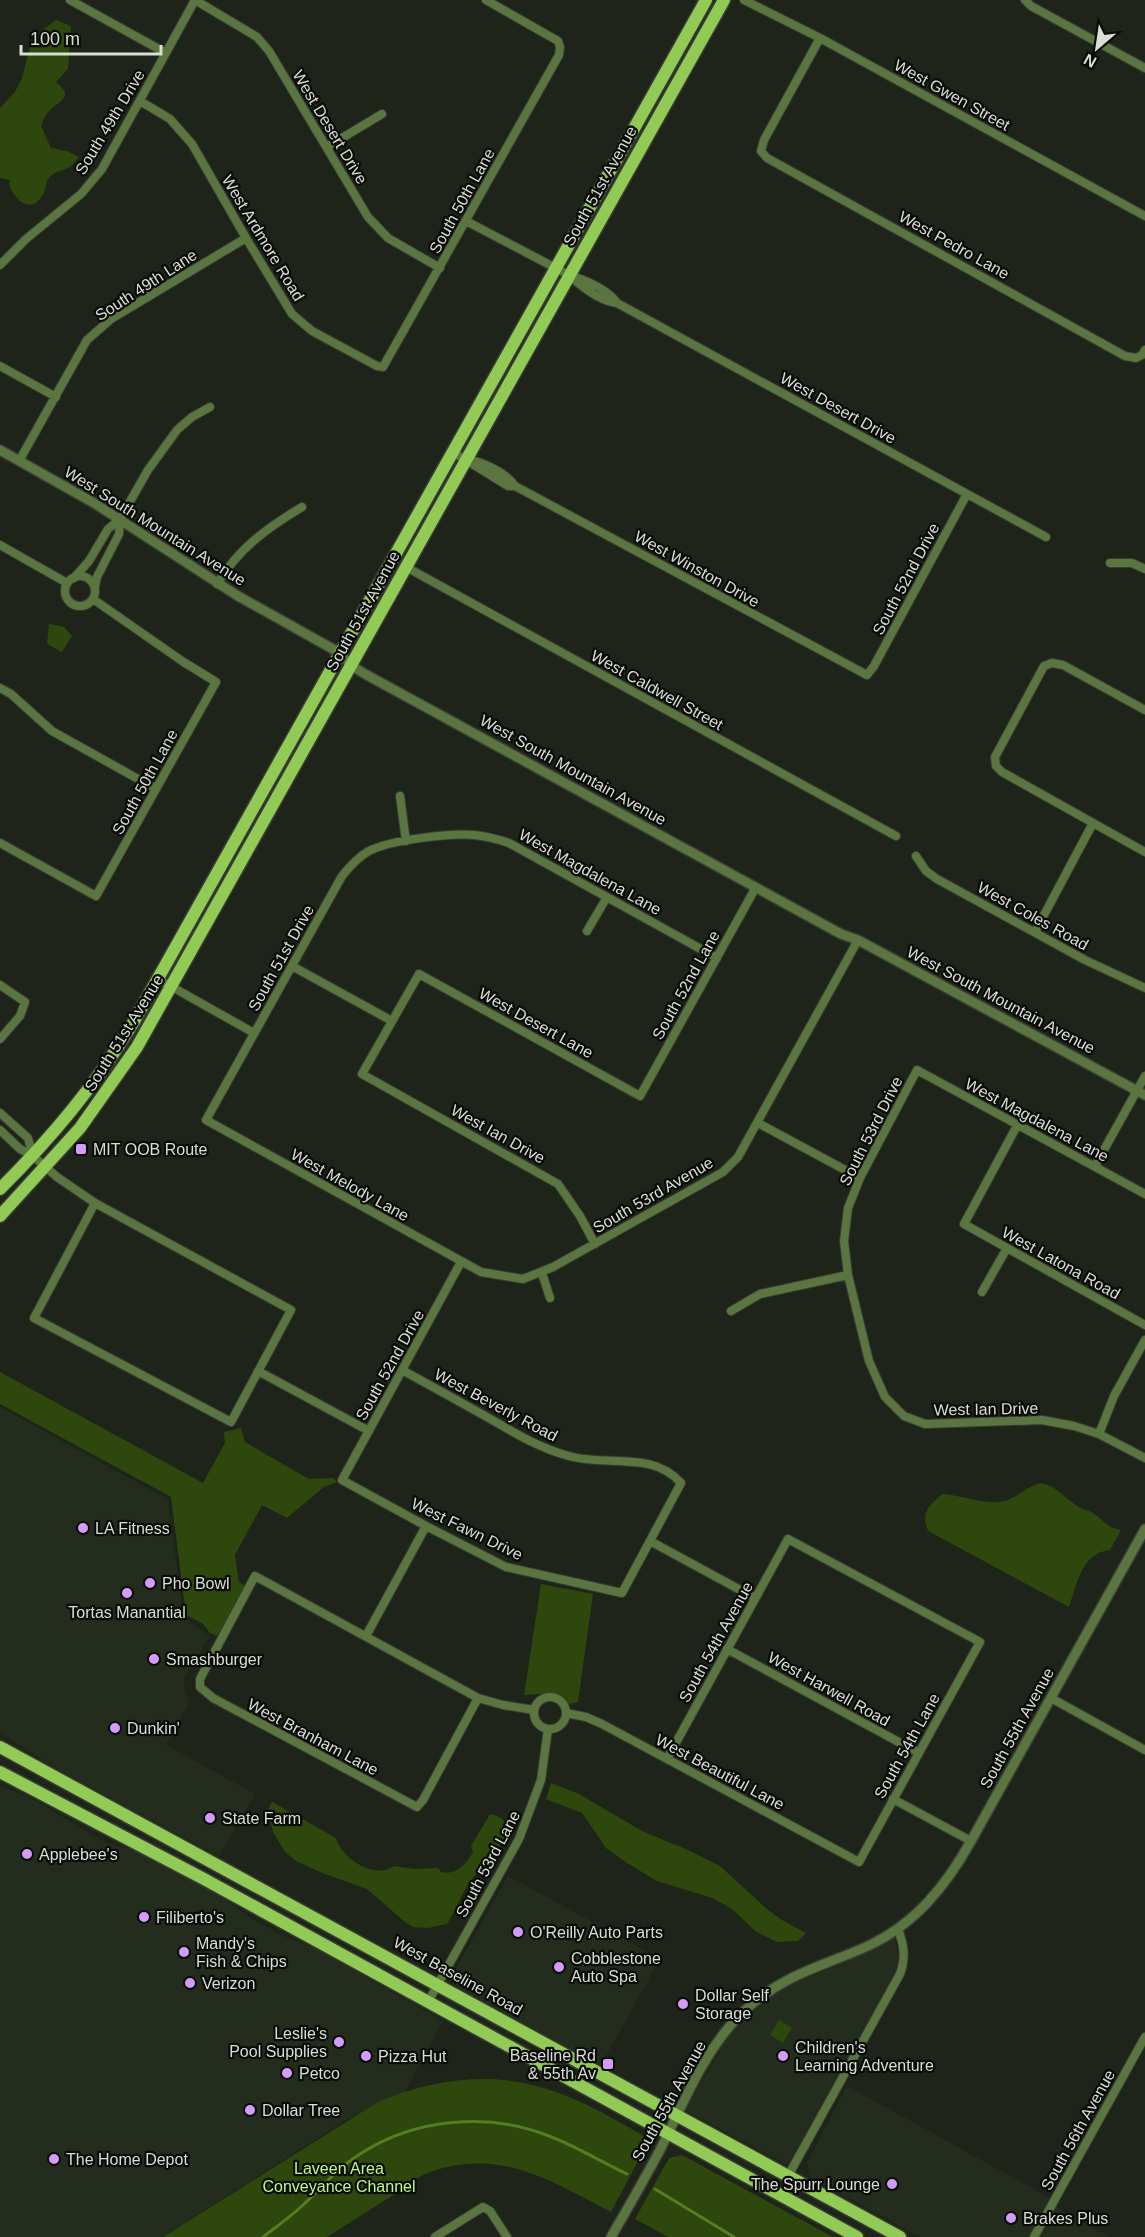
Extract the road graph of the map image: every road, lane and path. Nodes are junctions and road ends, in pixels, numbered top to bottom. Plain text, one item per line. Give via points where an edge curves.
1 (70, 0) edge
2 (195, 0) edge
3 (486, 0) edge
4 (706, 0) edge
5 (724, 0) edge
6 (744, 0) edge
7 (1024, 0) edge
8 (820, 38) junction
9 (166, 53) junction
10 (1145, 68) edge
11 (140, 101) junction
12 (382, 114) dead end
13 (327, 147) junction
14 (1145, 216) edge
15 (466, 221) junction
16 (246, 238) junction
17 (0, 265) edge
18 (440, 268) junction
19 (555, 268) junction
20 (569, 275) junction
21 (1145, 350) edge
22 (0, 366) edge
23 (382, 367) joint
24 (56, 397) junction
25 (210, 407) dead end
26 (0, 450) edge
27 (453, 452) junction
28 (466, 459) junction
29 (19, 461) junction
30 (967, 494) junction
31 (302, 507) dead end
32 (120, 519) junction
33 (1046, 537) dead end
34 (0, 545) edge
35 (1110, 562) dead end
36 (406, 567) junction
37 (1145, 569) edge
38 (71, 580) junction
39 (217, 584) junction
40 (95, 590) junction
41 (93, 599) junction
42 (340, 653) junction
43 (352, 666) junction
44 (867, 675) joint
45 (0, 688) edge
46 (1145, 710) edge
47 (156, 789) junction
48 (400, 796) dead end
49 (1093, 824) junction
50 (896, 836) dead end
51 (406, 841) junction
52 (0, 843) edge
53 (1145, 852) edge
54 (916, 856) dead end
55 (756, 887) junction
56 (607, 897) junction
57 (587, 931) dead end
58 (1035, 932) junction
59 (858, 940) junction
60 (717, 958) junction
61 (292, 966) junction
62 (158, 980) junction
63 (0, 985) edge
64 (172, 987) junction
65 (1145, 988) edge
66 (392, 1021) junction
67 (254, 1033) junction
68 (0, 1039) edge
69 (917, 1070) joint
70 (1145, 1076) edge
71 (1141, 1093) edge
72 (640, 1096) joint
73 (0, 1113) edge
74 (206, 1120) joint
75 (758, 1123) junction
76 (1018, 1124) junction
77 (0, 1130) edge
78 (33, 1156) junction
79 (1095, 1166) junction
80 (45, 1168) junction
81 (860, 1178) junction
82 (0, 1189) edge
83 (1145, 1194) edge
84 (95, 1203) junction
85 (0, 1216) edge
86 (595, 1244) junction
87 (1007, 1248) junction
88 (461, 1262) junction
89 (481, 1272) joint
90 (542, 1273) junction
91 (848, 1275) junction
92 (982, 1292) dead end
93 (550, 1298) dead end
94 (731, 1311) dead end
95 (1145, 1325) edge
96 (1145, 1340) edge
97 (258, 1371) junction
98 (402, 1371) junction
99 (369, 1431) junction
100 (1099, 1434) junction
101 (1145, 1458) edge
102 (342, 1480) joint
103 (426, 1526) junction
104 (1145, 1529) edge
105 (650, 1540) junction
106 (755, 1598) junction
107 (366, 1636) junction
108 (980, 1642) joint
109 (727, 1649) junction
110 (478, 1698) junction
111 (1051, 1698) junction
112 (534, 1710) junction
113 (566, 1713) junction
114 (548, 1730) junction
115 (0, 1747) edge
116 (1145, 1750) edge
117 (919, 1753) junction
118 (667, 1759) junction
119 (0, 1772) edge
120 (893, 1799) junction
121 (971, 1841) junction
122 (858, 1863) joint
123 (898, 1929) junction
124 (438, 1984) junction
125 (428, 2002) junction
126 (1145, 2037) edge
127 (677, 2115) junction
128 (668, 2133) junction
129 (788, 2176) junction
130 (435, 2237) edge
131 (507, 2237) edge
132 (610, 2237) edge
133 (857, 2237) edge
134 (900, 2237) edge
135 (1034, 2237) edge

1 - 9 street
2 - 9 street, South 49th Drive
2 - 13 street, West Desert Drive via 257,37
3 - 15 street, South 50th Lane via 558,41 560,47
4 - 19 main road, South 51st Avenue
5 - 20 main road, South 51st Avenue
6 - 8 street, West Gwen Street
7 - 10 street
8 - 14 street, West Gwen Street
8 - 21 street, West Pedro Lane via 764,140 761,151 767,158 1125,356 1136,358
9 - 11 street, South 49th Drive
11 - 16 street, West Ardmore Road via 170,119 185,135
11 - 17 street, South 49th Drive via 102,169 81,194
12 - 13 street
13 - 18 street, West Desert Drive via 378,229
15 - 18 street, South 50th Lane
15 - 19 street, West Desert Drive
16 - 23 street, West Ardmore Road via 298,320
16 - 24 street, South 49th Lane via 111,319 87,340
18 - 23 street, South 50th Lane
19 - 20 street, West Desert Drive
19 - 27 main road, South 51st Avenue
20 - 28 main road, South 51st Avenue
20 - 30 street, West Desert Drive via 610,302
22 - 24 street
24 - 29 street, South 49th Lane
25 - 32 street via 177,430
26 - 29 street, West South Mountain Avenue
27 - 28 street, West Winston Drive
27 - 42 main road, South 51st Avenue
28 - 36 main road, South 51st Avenue
28 - 44 street, West Winston Drive via 476,468 511,480 515,486
29 - 32 street, West South Mountain Avenue
30 - 33 street, West Desert Drive
30 - 44 street, South 52nd Drive
31 - 39 street via 245,546
32 - 38 street via 108,529 89,561
32 - 39 street, West South Mountain Avenue
32 - 40 street via 119,534 97,577
34 - 38 street
35 - 37 street via 1132,563
36 - 43 main road, South 51st Avenue
36 - 50 street, West Caldwell Street
38 - 40 street via 86,577
38 - 41 street via 65,596 74,606 87,605
39 - 42 street, West South Mountain Avenue
40 - 41 street
41 - 47 street, South 50th Lane via 216,682
42 - 43 street, West South Mountain Avenue
42 - 62 main road, South 51st Avenue
43 - 55 street, West South Mountain Avenue
43 - 64 main road, South 51st Avenue
45 - 47 street via 52,731
46 - 49 street via 1063,665 1052,663 1044,666 994,757 1002,772
47 - 52 street, South 50th Lane via 96,896
48 - 51 street
49 - 53 street
49 - 58 street
51 - 56 street, West Magdalena Lane via 471,834 489,836
51 - 61 street, South 51st Drive via 378,847 353,863
54 - 58 street, West Coles Road via 937,879
55 - 59 street, West South Mountain Avenue
55 - 60 street, South 52nd Lane
56 - 57 street
56 - 60 street, West Magdalena Lane
58 - 65 street, West Coles Road
59 - 71 street, West South Mountain Avenue
59 - 75 street, South 53rd Avenue
60 - 72 street, South 52nd Lane
61 - 66 street
61 - 67 street, South 51st Drive
62 - 64 street
62 - 78 main road, South 51st Avenue via 103,1069
63 - 68 street via 25,1002 20,1016
64 - 67 street
64 - 80 main road, South 51st Avenue via 114,1082
66 - 72 street, West Desert Lane via 418,974
66 - 86 street, West Ian Drive via 362,1074 558,1184
67 - 74 street, South 51st Drive
69 - 76 street, West Magdalena Lane
69 - 81 street, South 53rd Drive
70 - 71 street
71 - 79 street
73 - 78 street via 28,1138
74 - 88 street, West Melody Lane
75 - 81 street
75 - 86 street, South 53rd Avenue via 738,1157 723,1172
76 - 79 street, West Magdalena Lane
76 - 87 street, West Latona Road via 964,1224
77 - 78 street
78 - 80 street
78 - 82 main road, South 51st Avenue
79 - 83 street, West Magdalena Lane
80 - 84 street
80 - 85 main road, South 51st Avenue
81 - 91 street, South 53rd Drive via 848,1208 844,1241
84 - 97 street via 291,1310
84 - 97 street via 34,1318 231,1422
86 - 90 street, South 53rd Avenue
87 - 92 street
87 - 95 street, West Latona Road
88 - 89 street, West Melody Lane
88 - 98 street, South 52nd Drive
89 - 90 street, South 53rd Avenue via 523,1279
90 - 93 street
91 - 94 street via 760,1294
91 - 100 street, West Ian Drive via 869,1361 885,1397 904,1416 925,1424 1042,1420
96 - 100 street via 1114,1396
97 - 99 street
98 - 99 street, South 52nd Drive
98 - 105 street, West Beverly Road via 540,1446 571,1457 644,1463 672,1473 681,1483
99 - 102 street, South 52nd Drive
100 - 101 street, West Ian Drive
102 - 103 street, West Fawn Drive
103 - 105 street, West Fawn Drive via 512,1569 622,1593
103 - 107 street
104 - 111 street, South 55th Avenue
105 - 106 street
106 - 108 street, South 54th Avenue via 788,1539
106 - 109 street, South 54th Avenue
107 - 110 street
107 - 110 street, West Branham Lane via 255,1576 200,1678 200,1687 417,1807
108 - 117 street, South 54th Lane
109 - 117 street, West Harwell Road
109 - 118 street, South 54th Avenue
110 - 112 street
111 - 116 street
111 - 121 street, South 55th Avenue
112 - 113 street via 539,1701 549,1697 560,1700
112 - 114 street via 535,1721
113 - 114 street via 558,1728
113 - 118 street, West Beautiful Lane via 594,1720
114 - 124 street, South 53rd Lane via 541,1780 519,1839
115 - 124 main road, West Baseline Road
117 - 120 street, South 54th Lane
118 - 122 street, West Beautiful Lane
119 - 125 main road
120 - 121 street
120 - 122 street, South 54th Lane
121 - 123 street, South 55th Avenue via 938,1892
123 - 127 street, South 55th Avenue via 867,1946 802,1971 765,1993 727,2030
123 - 129 street via 904,1950 900,1974
124 - 125 street, South 53rd Lane
124 - 127 main road, West Baseline Road
125 - 128 main road
126 - 135 street, South 56th Avenue
127 - 128 street, South 55th Avenue
127 - 129 main road, West Baseline Road
128 - 132 street, South 55th Avenue
128 - 133 main road
129 - 134 main road, West Baseline Road
130 - 131 street via 486,2207

